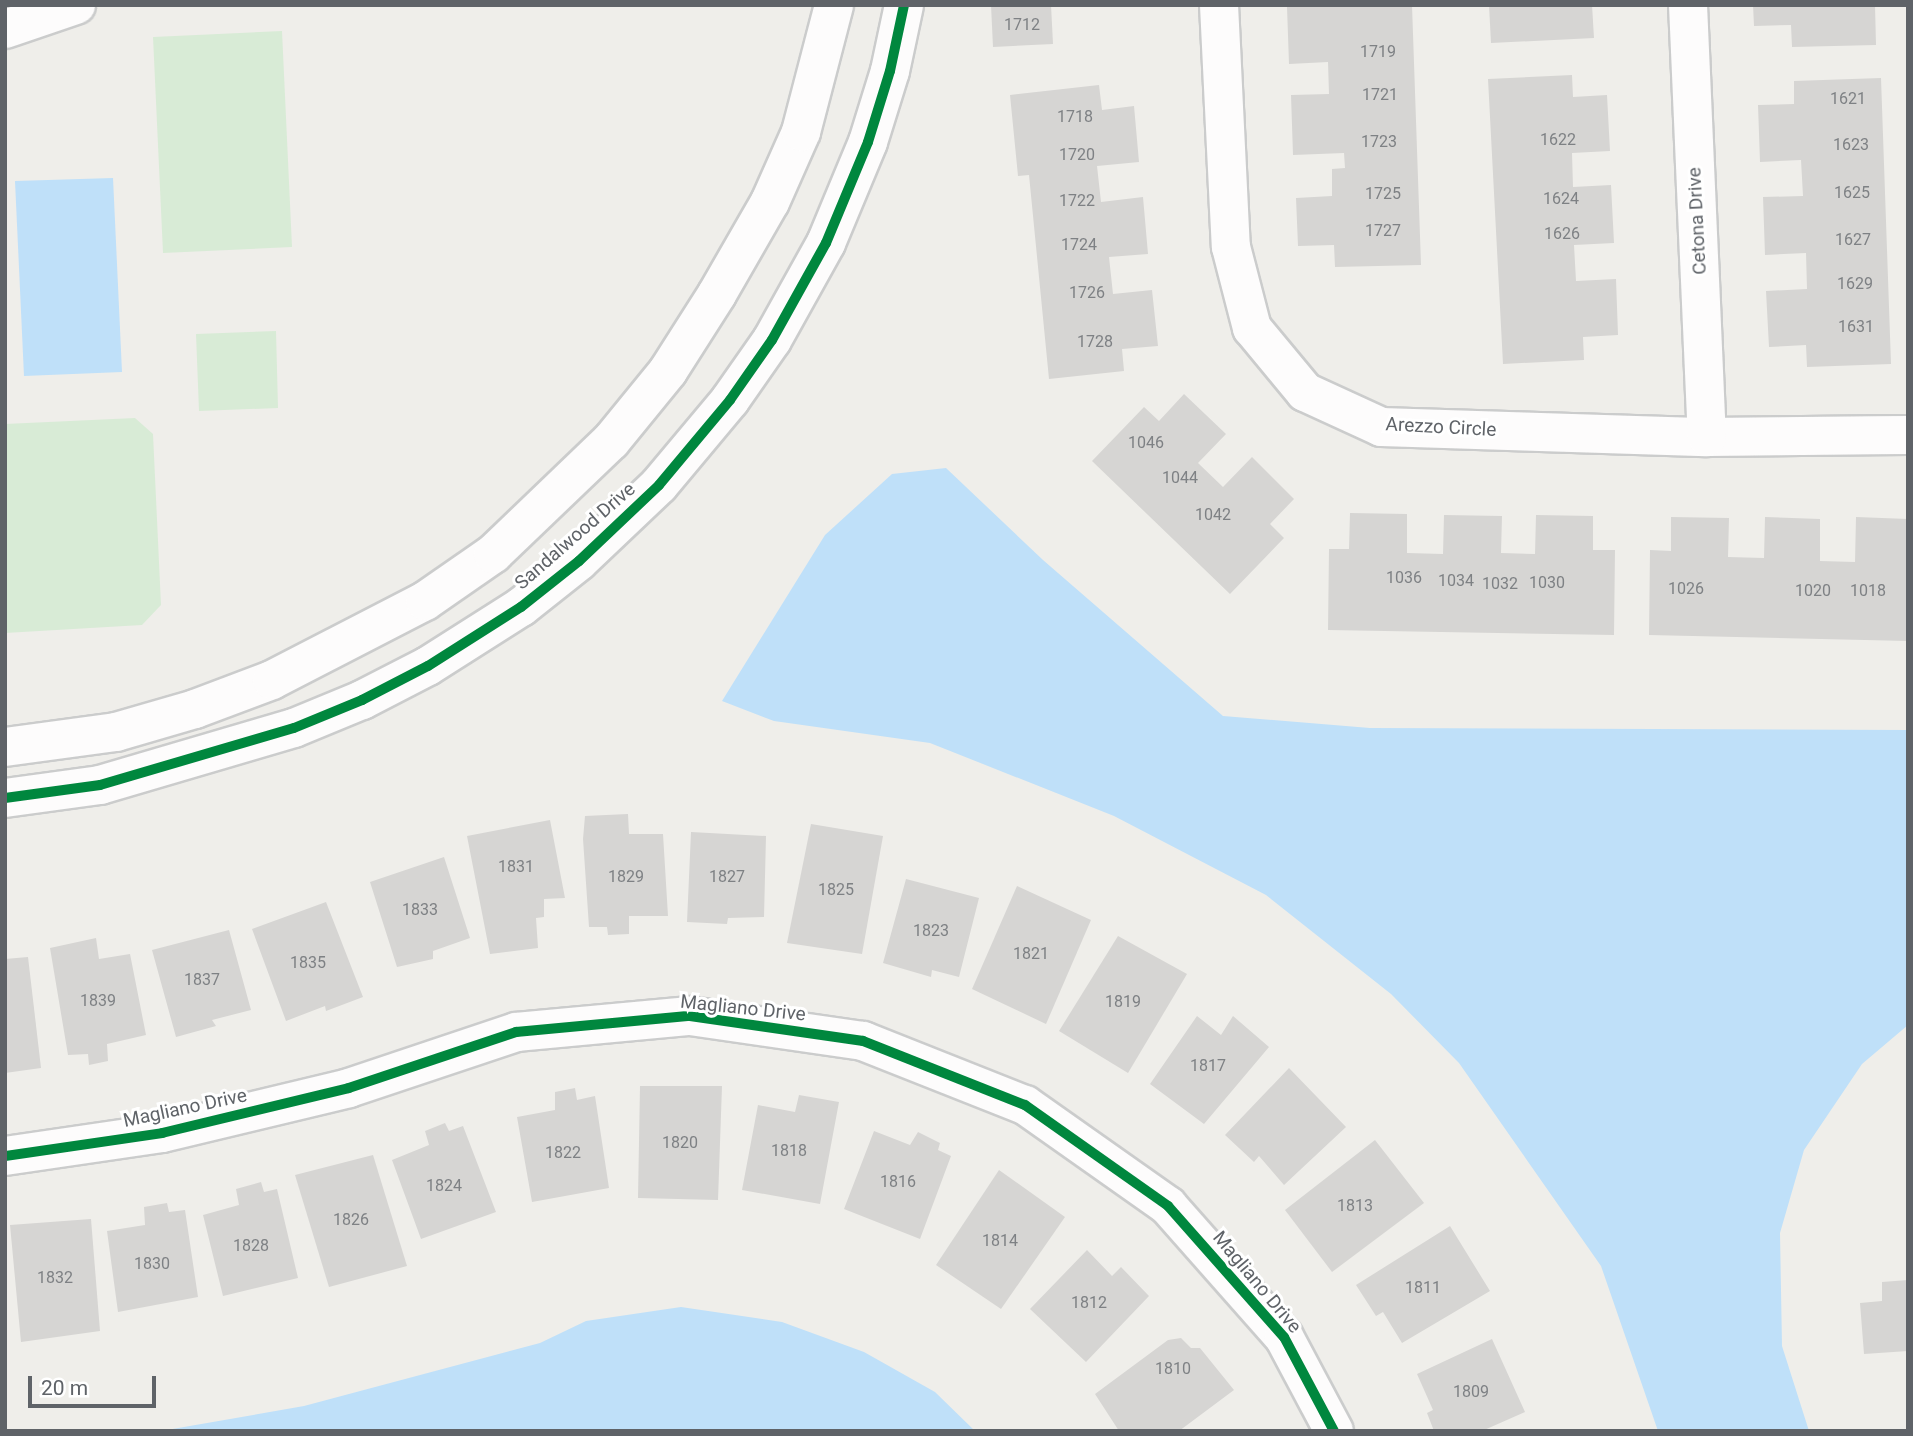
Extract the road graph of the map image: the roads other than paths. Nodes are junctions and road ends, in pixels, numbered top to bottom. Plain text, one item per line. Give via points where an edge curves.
1 (76, 5) edge
2 (834, 5) edge
3 (904, 5) edge
4 (1219, 5) edge
5 (1688, 5) edge
6 (5, 29) edge
7 (1908, 435) edge
8 (1707, 437) junction
9 (5, 747) edge
10 (5, 798) edge
11 (5, 1156) edge
12 (1334, 1431) edge

1 - 6 street
2 - 9 street via 801,132 718,294 668,371 611,441 493,554 425,601 272,680 116,732
3 - 10 street, Sandalwood Drive via 868,142 826,243 772,340 730,400 659,485 579,561 521,607 428,666 295,728 100,785
4 - 8 street, Arezzo Circle via 1231,247 1252,328 1305,392 1381,426
5 - 8 street, Cetona Drive
7 - 8 street, Arezzo Circle
11 - 12 street, Magliano Drive via 162,1133 349,1088 516,1032 690,1016 863,1041 1025,1105 1168,1206 1284,1337

